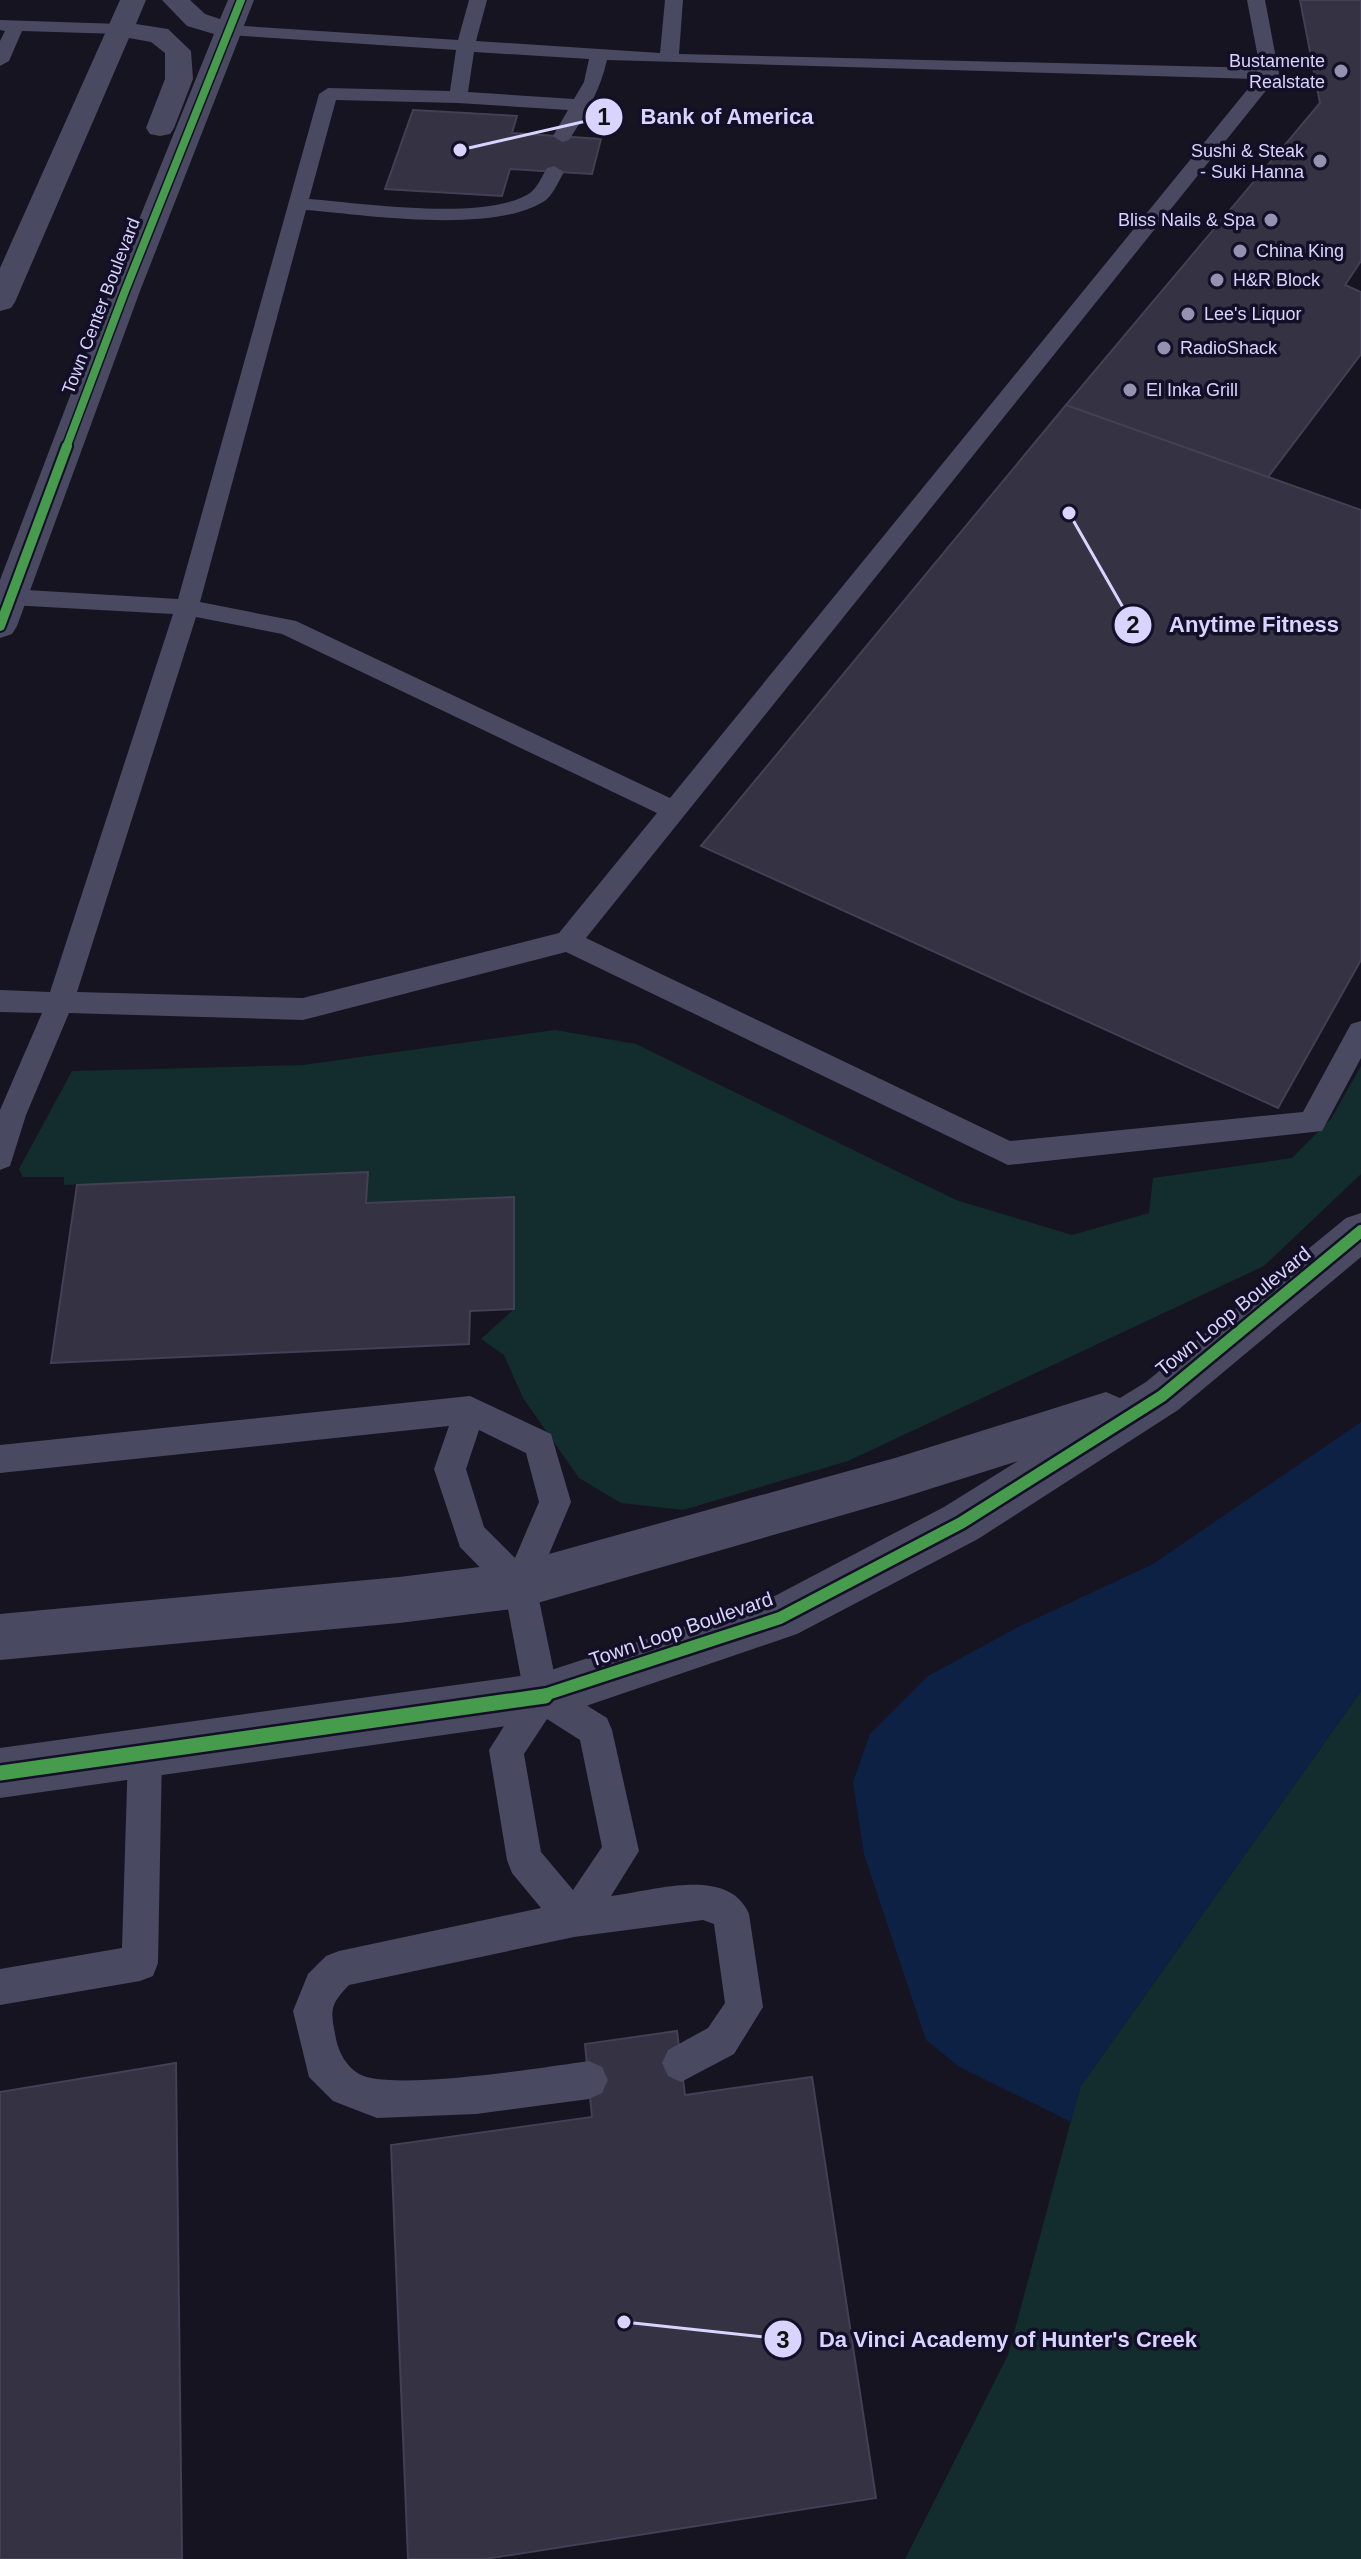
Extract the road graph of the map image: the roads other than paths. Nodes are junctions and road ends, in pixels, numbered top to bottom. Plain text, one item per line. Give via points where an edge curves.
1 (133, 0) edge
2 (175, 0) edge
3 (241, 0) edge
4 (478, 0) edge
5 (674, 0) edge
6 (1256, 0) edge
7 (8, 25) edge
8 (120, 29) junction
9 (228, 30) junction
10 (466, 45) junction
11 (599, 54) junction
12 (669, 59) junction
13 (0, 61) edge
14 (1270, 74) junction
15 (458, 97) junction
16 (582, 105) junction
17 (562, 136) dead end
18 (150, 152) dead end
19 (554, 172) dead end
20 (298, 204) junction
21 (121, 226) dead end
22 (125, 291) junction
23 (0, 302) edge
24 (10, 597) junction
25 (187, 607) junction
26 (0, 626) edge
27 (673, 810) junction
28 (568, 941) junction
29 (0, 1001) edge
30 (60, 1002) junction
31 (1361, 1032) edge
32 (0, 1158) edge
33 (1361, 1231) edge
34 (1162, 1396) junction
35 (470, 1410) junction
36 (0, 1459) edge
37 (520, 1585) junction
38 (0, 1637) edge
39 (542, 1697) junction
40 (145, 1754) junction
41 (0, 1773) edge
42 (574, 1919) junction
43 (0, 1987) edge
44 (681, 2063) dead end
45 (589, 2080) dead end

1 - 8 street
2 - 9 street via 196,20
3 - 9 street, Town Center Boulevard
4 - 10 lane
5 - 12 lane
6 - 14 lane
7 - 8 lane
7 - 13 lane
8 - 18 street via 159,35 178,51 179,79
8 - 23 street
9 - 10 lane
9 - 22 street, Town Center Boulevard
10 - 11 lane
10 - 15 lane
11 - 12 lane
11 - 16 lane
12 - 14 lane
14 - 27 lane
15 - 16 lane
15 - 20 lane via 328,94
16 - 17 lane
19 - 20 lane via 539,197 511,209 442,213
20 - 25 lane
21 - 22 street, Town Center Boulevard
22 - 24 street, Town Center Boulevard
24 - 25 lane
24 - 26 street, Town Center Boulevard
25 - 27 lane via 288,627
25 - 30 lane
27 - 28 lane
28 - 30 lane via 303,1009
28 - 31 lane via 1008,1153 1312,1123
29 - 30 lane
30 - 32 lane via 12,1115
33 - 34 street, Town Loop Boulevard
34 - 37 street, Town Loop Boulevard via 895,1479
34 - 39 street, Town Loop Boulevard via 961,1523 780,1618
35 - 36 lane
35 - 37 lane via 450,1469 471,1536
35 - 37 lane via 540,1444 555,1502
37 - 38 street, Town Loop Boulevard
37 - 39 lane
39 - 40 street, Town Loop Boulevard
39 - 42 lane via 506,1750 525,1860
39 - 42 lane via 595,1730 621,1851
40 - 41 street, Town Loop Boulevard
40 - 43 lane via 140,1963
42 - 44 lane via 703,1902 731,1914 744,2007 721,2041
42 - 45 lane via 339,1969 321,1987 312,2011 322,2064 346,2088 377,2099 476,2095

